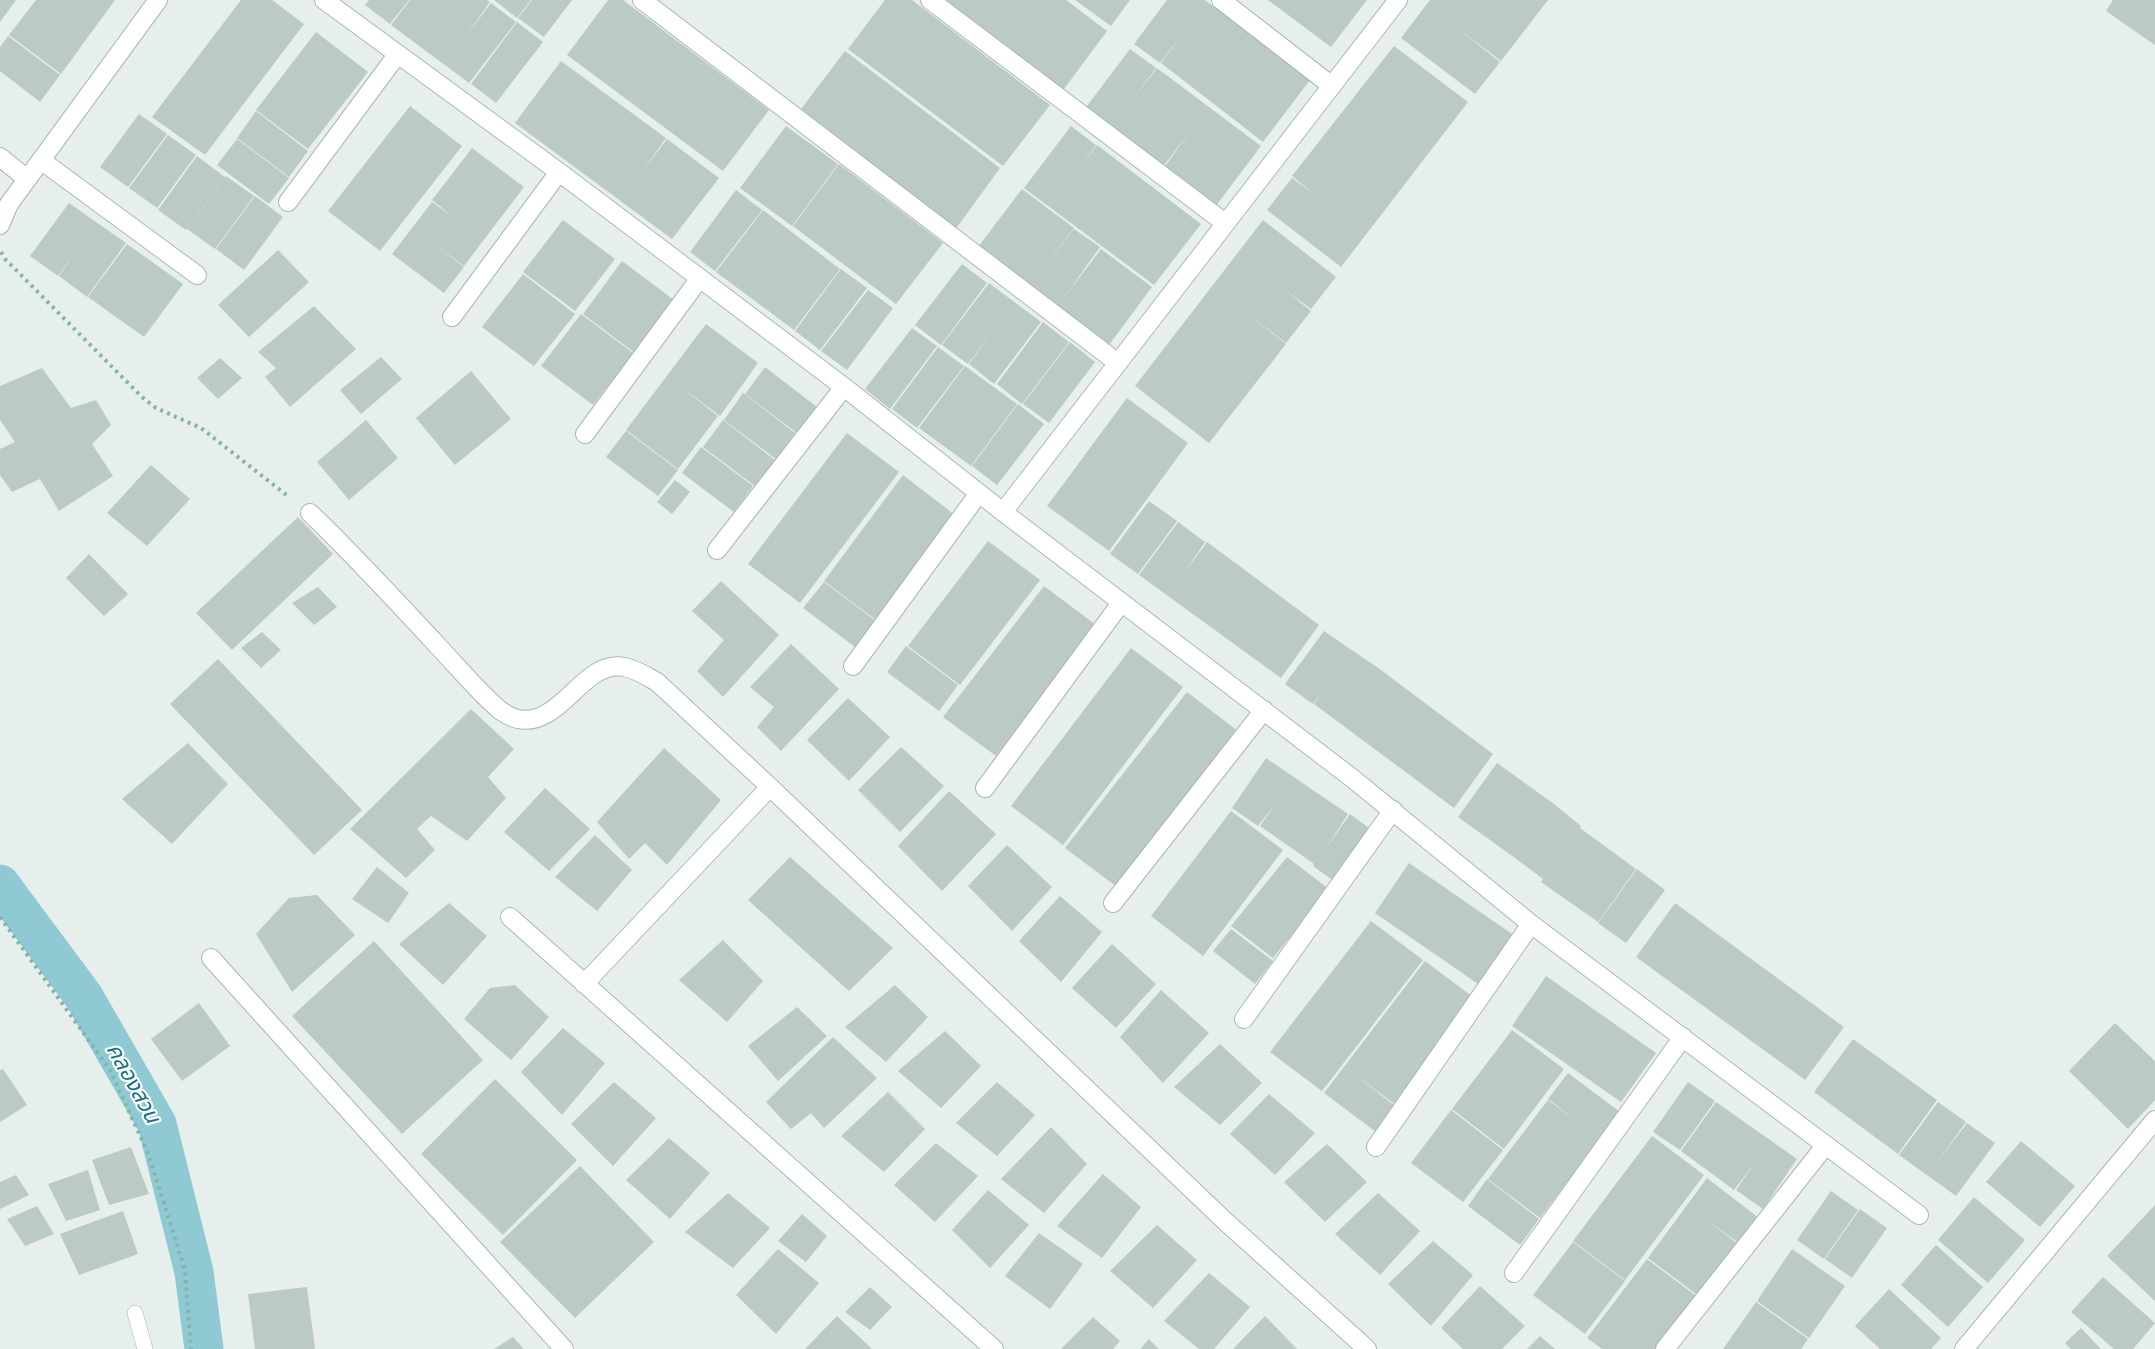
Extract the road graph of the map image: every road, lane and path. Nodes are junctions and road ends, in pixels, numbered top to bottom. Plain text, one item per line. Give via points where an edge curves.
1 (158, 0) edge
2 (324, 0) edge
3 (642, 0) edge
4 (930, 0) edge
5 (1221, 0) edge
6 (1398, 0) edge
7 (397, 55) junction
8 (1332, 86) junction
9 (0, 157) edge
10 (42, 160) junction
11 (559, 172) junction
12 (27, 179) junction
13 (288, 202) dead end
14 (1225, 223) junction
15 (0, 225) edge
16 (0, 248) edge
17 (197, 275) dead end
18 (700, 278) junction
19 (452, 317) dead end
20 (1118, 363) junction
21 (844, 387) junction
22 (585, 434) dead end
23 (979, 493) junction
24 (1003, 512) junction
25 (310, 513) joint
26 (717, 550) dead end
27 (1121, 603) junction
28 (853, 666) dead end
29 (1264, 710) junction
30 (770, 787) junction
31 (985, 788) dead end
32 (1393, 810) junction
33 (1113, 903) dead end
34 (0, 917) edge
35 (510, 917) dead end
36 (1532, 924) junction
37 (211, 958) dead end
38 (584, 984) junction
39 (1244, 1019) dead end
40 (1683, 1037) junction
41 (2155, 1120) edge
42 (1825, 1146) junction
43 (1376, 1147) dead end
44 (1919, 1215) dead end
45 (1514, 1273) dead end
46 (135, 1313) dead end
47 (145, 1349) edge
48 (191, 1349) edge
49 (564, 1349) edge
50 (994, 1349) edge
51 (1367, 1349) edge
52 (1665, 1349) edge
53 (1964, 1349) edge

1 - 10 street
2 - 7 street
3 - 20 street
4 - 14 street
5 - 8 street
6 - 8 street
7 - 11 street
7 - 13 street
8 - 14 street
9 - 12 street
10 - 12 street
10 - 17 street
11 - 18 street
11 - 19 street
12 - 15 street
14 - 20 street
16 - 25 path via 4,259 142,397 156,408 201,428
18 - 21 street
18 - 22 street
20 - 24 street
21 - 23 street
21 - 26 street
23 - 24 street
23 - 28 street
24 - 27 street
25 - 30 street via 502,711 514,718 537,719 593,676 622,666 657,682
27 - 29 street
27 - 31 street
29 - 32 street
29 - 33 street
30 - 38 street
30 - 51 street via 1226,1222
32 - 36 street
32 - 39 street
34 - 48 path via 110,1070 148,1153 185,1270
35 - 38 street
36 - 40 street
36 - 43 street
37 - 49 street
38 - 50 street
40 - 42 street
40 - 45 street
41 - 53 street
42 - 44 street
42 - 52 street
46 - 47 lane

